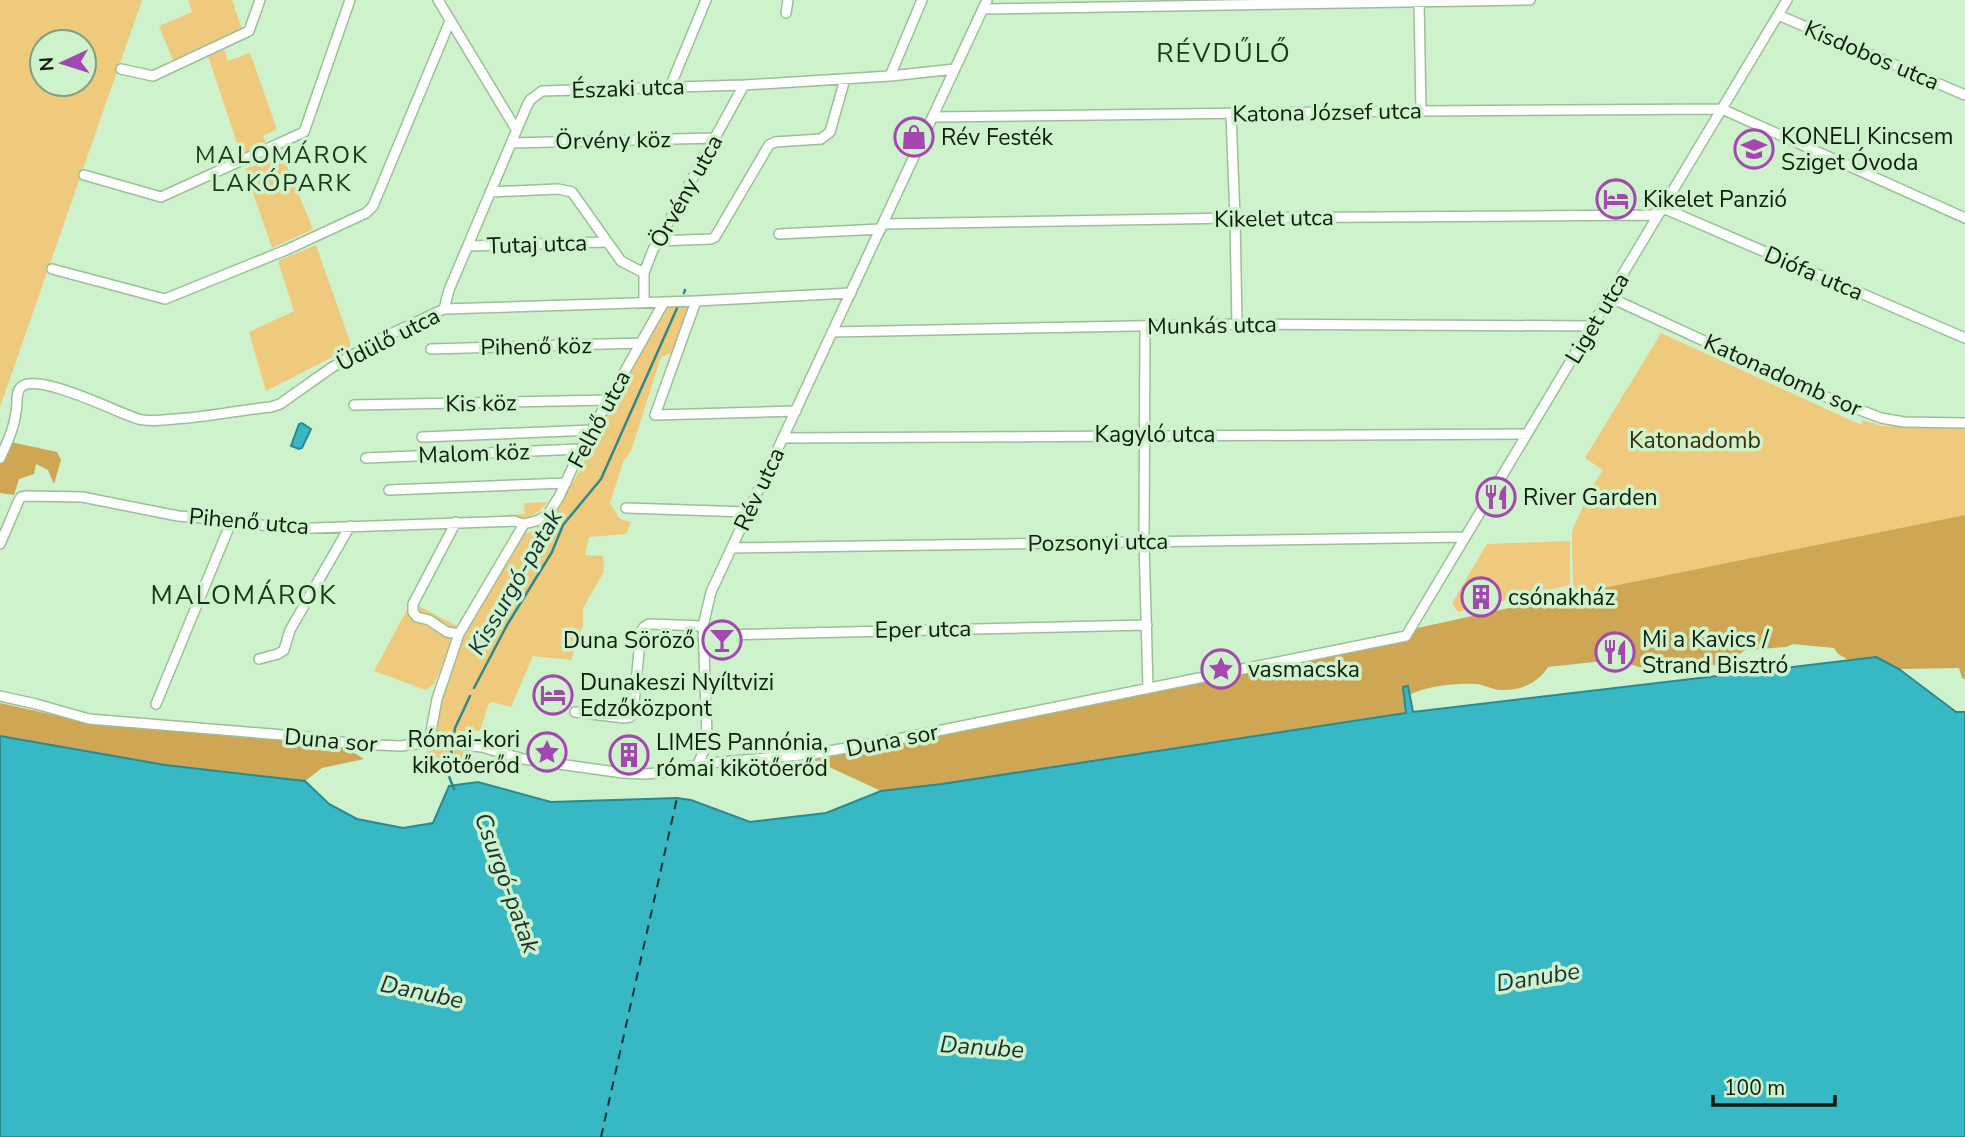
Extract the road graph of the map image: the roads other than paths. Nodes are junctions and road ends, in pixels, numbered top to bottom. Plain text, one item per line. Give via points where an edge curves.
1 (260, 0) edge
2 (350, 0) edge
3 (438, 0) edge
4 (706, 0) edge
5 (788, 0) edge
6 (922, 0) edge
7 (1530, 0) edge
8 (1787, 0) edge
9 (1419, 1) edge
10 (985, 5) edge
11 (786, 13) dead end
12 (1779, 15) junction
13 (450, 21) junction
14 (121, 69) dead end
15 (955, 69) junction
16 (890, 76) junction
17 (845, 79) junction
18 (744, 85) junction
19 (670, 87) junction
20 (1965, 95) edge
21 (1722, 109) junction
22 (1421, 111) junction
23 (1231, 114) junction
24 (933, 117) junction
25 (516, 129) junction
26 (715, 138) junction
27 (511, 143) junction
28 (84, 175) dead end
29 (490, 192) junction
30 (1663, 208) junction
31 (1235, 218) junction
32 (1965, 218) edge
33 (882, 226) junction
34 (779, 234) dead end
35 (606, 242) junction
36 (658, 242) junction
37 (468, 246) junction
38 (52, 269) dead end
39 (643, 273) junction
40 (851, 293) junction
41 (1609, 297) junction
42 (696, 301) junction
43 (644, 302) junction
44 (664, 302) junction
45 (444, 310) junction
46 (1237, 324) junction
47 (1145, 326) junction
48 (1592, 326) junction
49 (832, 332) junction
50 (1965, 338) edge
51 (640, 343) junction
52 (431, 349) dead end
53 (609, 400) junction
54 (354, 405) dead end
55 (796, 411) junction
56 (1965, 423) edge
57 (592, 430) junction
58 (1527, 433) junction
59 (1143, 434) junction
60 (422, 437) dead end
61 (783, 438) junction
62 (581, 449) junction
63 (0, 458) edge
64 (366, 458) dead end
65 (566, 483) junction
66 (389, 490) dead end
67 (626, 508) dead end
68 (748, 512) junction
69 (232, 520) junction
70 (456, 522) junction
71 (524, 524) junction
72 (349, 526) junction
73 (1465, 537) junction
74 (1144, 542) junction
75 (0, 544) edge
76 (732, 548) junction
77 (1147, 625) junction
78 (704, 626) junction
79 (459, 634) junction
80 (1406, 636) joint
81 (260, 659) dead end
82 (1148, 688) junction
83 (0, 696) edge
84 (156, 704) dead end
85 (575, 712) dead end
86 (429, 742) junction
87 (698, 764) junction

1 - 14 street via 249,31 153,76
2 - 28 street via 304,132 161,197
3 - 13 street
4 - 19 street
5 - 11 street
6 - 16 street
7 - 9 street
8 - 12 street, Liget utca
9 - 10 street
9 - 22 street
10 - 15 street, Rév utca
12 - 20 street, Kisdobos utca
12 - 21 street, Liget utca
13 - 25 street
13 - 38 street via 366,214 165,299
15 - 16 street, Északi utca
15 - 24 street, Rév utca
16 - 17 street, Északi utca
17 - 18 street, Északi utca
17 - 36 street via 830,132 821,139 769,145 715,237
18 - 19 street, Északi utca
18 - 26 street, Örvény utca
19 - 25 street, Északi utca via 542,91 530,100
21 - 22 street, Katona József utca
21 - 30 street, Liget utca
21 - 32 street
22 - 23 street, Katona József utca
23 - 24 street, Katona József utca
23 - 31 street
24 - 33 street, Rév utca
25 - 27 street, Északi utca
26 - 27 street, Örvény köz
26 - 36 street, Örvény utca
27 - 29 street, Északi utca
29 - 35 street via 572,192
29 - 37 street, Északi utca
30 - 31 street, Kikelet utca via 1652,215
30 - 41 street, Liget utca
30 - 50 street, Diófa utca
31 - 33 street, Kikelet utca
31 - 46 street
33 - 34 street
33 - 40 street, Rév utca
35 - 37 street, Tutaj utca
35 - 39 street via 621,261
36 - 39 street, Örvény utca
37 - 45 street, Északi utca
39 - 43 street, Örvény utca
40 - 42 street, Üdülő utca
40 - 49 street, Rév utca
41 - 48 street, Liget utca
41 - 56 street, Katonadomb sor via 1881,418
42 - 44 street, Üdülő utca
42 - 55 street via 655,415
43 - 44 street, Üdülő utca
43 - 45 street, Üdülő utca
44 - 51 street, Felhő utca
45 - 63 street, Üdülő utca via 378,340 271,407 209,417 140,420 31,382 18,390 11,434
46 - 47 street, Munkás utca
46 - 48 street, Munkás utca
47 - 49 street, Munkás utca
47 - 59 street
48 - 58 street, Liget utca
49 - 55 street, Rév utca
51 - 52 street, Pihenő köz
51 - 53 street, Felhő utca
53 - 54 street, Kis köz
53 - 57 street, Felhő utca
55 - 61 street, Rév utca
57 - 60 street
57 - 62 street, Felhő utca
58 - 59 street, Kagyló utca
58 - 73 street, Liget utca
59 - 61 street, Kagyló utca
59 - 74 street
61 - 68 street, Rév utca
62 - 64 street, Malom köz
62 - 65 street, Felhő utca
65 - 66 street
65 - 71 street, Felhő utca via 548,514
67 - 68 street
68 - 76 street, Rév utca
69 - 72 street, Pihenő utca via 285,528
69 - 75 street, Pihenő utca via 178,516 82,497 25,496
69 - 84 street
70 - 71 street, Pihenő utca via 514,520
70 - 72 street, Pihenő utca
70 - 79 street via 412,612
71 - 79 street
72 - 81 street via 290,630 284,650
73 - 74 street, Pozsonyi utca
73 - 80 street, Liget utca
74 - 76 street, Pozsonyi utca
74 - 77 street
76 - 78 street, Rév utca via 710,592
77 - 78 street, Eper utca via 736,635 709,632
77 - 82 street
78 - 85 street, Eper utca via 644,627 630,717
78 - 87 street, Rév utca via 707,735
79 - 86 street
80 - 82 street, Duna sor
82 - 87 street, Duna sor via 812,754
83 - 86 street, Duna sor via 89,719 353,744
86 - 87 street, Duna sor via 623,773 668,772

